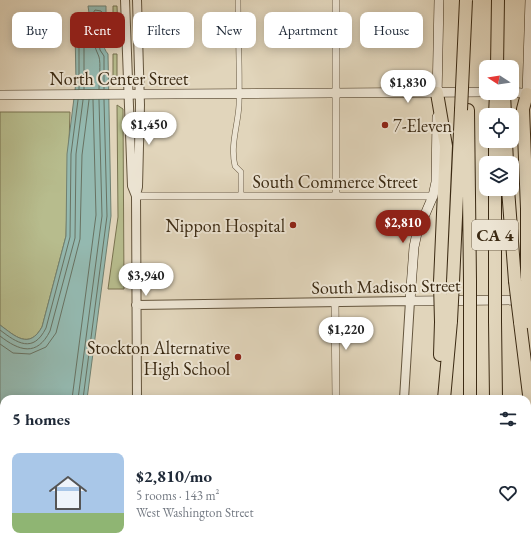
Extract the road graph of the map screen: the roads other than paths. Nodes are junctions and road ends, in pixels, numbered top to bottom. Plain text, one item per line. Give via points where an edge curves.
1 (125, 0) edge
2 (137, 0) edge
3 (238, 0) edge
4 (336, 0) edge
5 (439, 0) edge
6 (467, 0) edge
7 (498, 0) edge
8 (530, 0) edge
9 (498, 33) junction
10 (497, 60) edge
11 (500, 60) edge
12 (479, 92) edge
13 (336, 93) junction
14 (437, 93) junction
15 (519, 93) edge
16 (128, 94) junction
17 (140, 94) junction
18 (239, 94) junction
19 (0, 95) edge
20 (530, 95) edge
21 (464, 110) junction
22 (239, 195) junction
23 (336, 195) junction
24 (136, 196) junction
25 (433, 196) junction
26 (495, 196) edge
27 (509, 196) edge
28 (521, 281) junction
29 (531, 300) edge
30 (410, 301) junction
31 (335, 303) junction
32 (136, 305) junction
33 (446, 322) junction
34 (137, 395) edge
35 (336, 395) edge
36 (404, 395) edge
37 (444, 395) edge
38 (470, 395) edge
39 (496, 395) edge
40 (529, 395) edge

1 - 16 street
2 - 17 street
3 - 18 street
4 - 13 street
5 - 14 main road
6 - 21 highway, CA 4, bridge
7 - 9 highway
8 - 20 main road
9 - 10 highway
9 - 11 highway
12 - 14 main road, North Center Street
13 - 14 main road, North Center Street
13 - 18 main road, North Center Street
13 - 23 street
14 - 25 main road via 436,182
14 - 33 highway, bridge via 446,146 440,282
15 - 20 main road
16 - 17 main road, North Center Street
16 - 19 main road, North Center Street
16 - 24 street via 132,186
17 - 18 main road, North Center Street
17 - 24 street
18 - 22 street via 234,153 235,166 241,172
20 - 28 highway via 523,109 527,209
21 - 33 highway, bridge via 453,282
21 - 38 highway, CA 4, bridge via 470,281
22 - 23 street, South Commerce Street
22 - 24 street, South Commerce Street
23 - 25 street, South Commerce Street
24 - 32 street
25 - 30 main road via 414,246
26 - 39 highway, CA 4, bridge
27 - 28 highway, CA 4
28 - 40 highway, CA 4, bridge
29 - 30 main road, South Madison Street
30 - 31 street, South Madison Street
30 - 36 street
31 - 32 street, South Madison Street
31 - 35 street
32 - 34 street
33 - 37 highway

